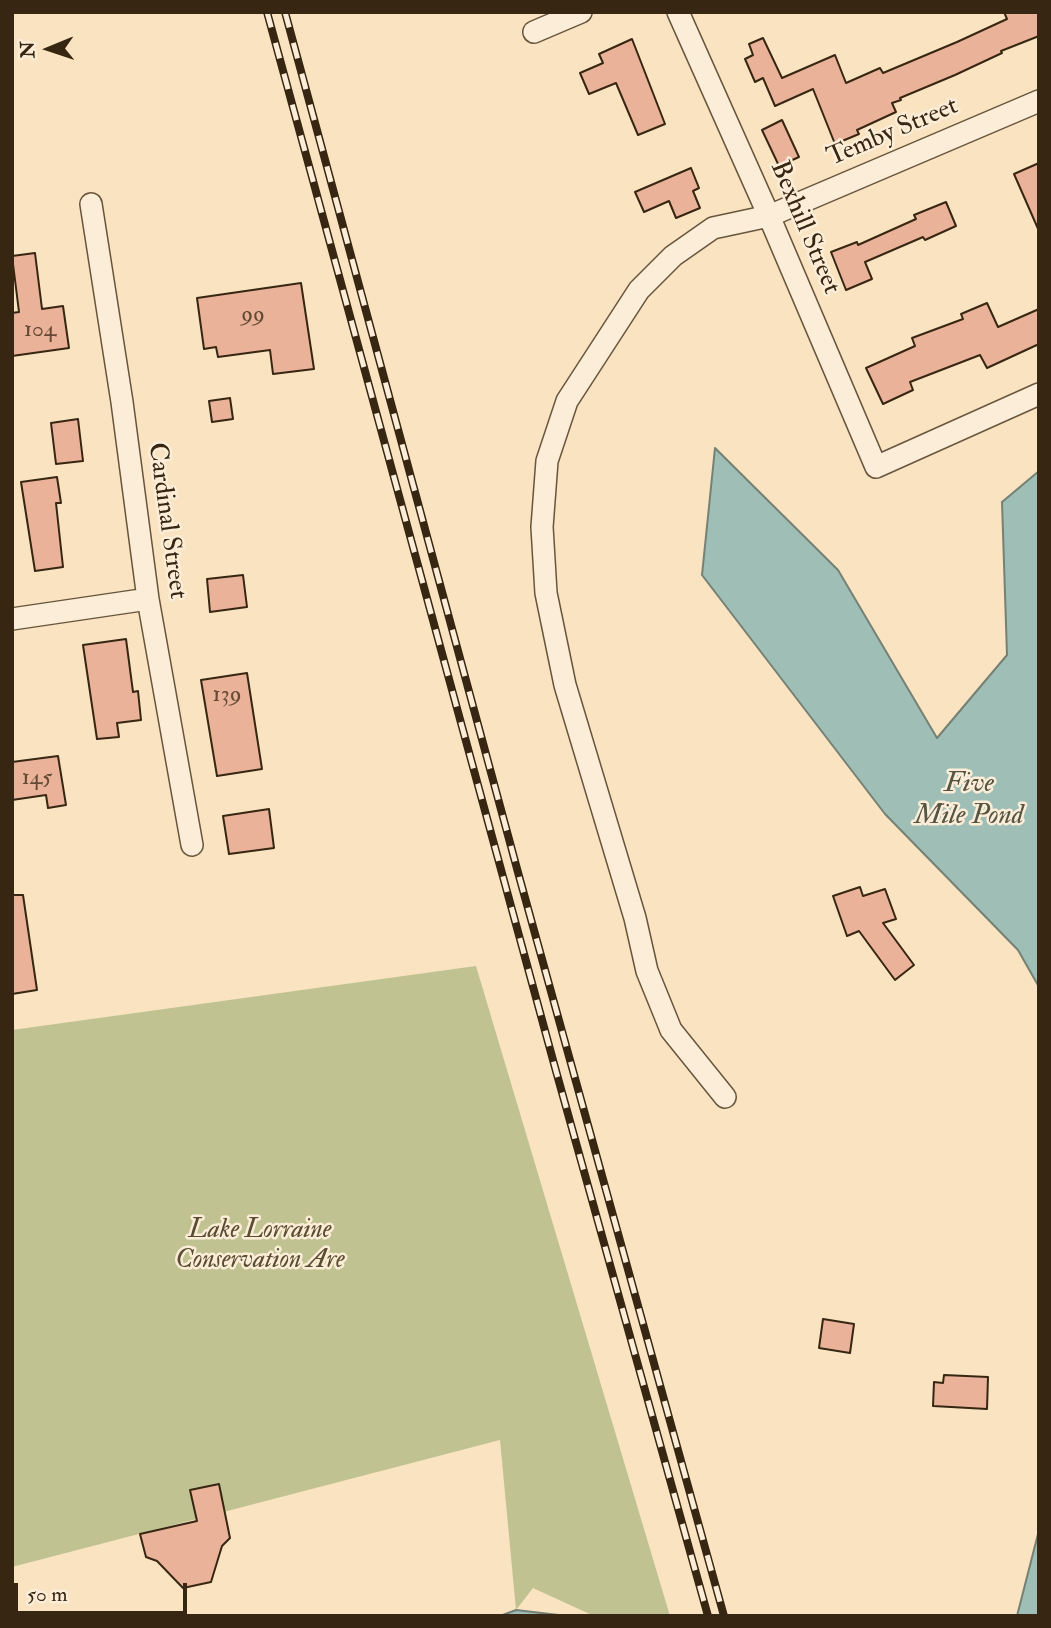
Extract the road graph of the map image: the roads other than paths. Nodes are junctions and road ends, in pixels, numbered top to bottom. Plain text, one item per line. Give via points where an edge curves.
1 (581, 12) edge
2 (678, 12) edge
3 (534, 32) dead end
4 (1039, 101) edge
5 (91, 204) dead end
6 (769, 216) junction
7 (1039, 394) edge
8 (148, 599) junction
9 (12, 619) edge
10 (192, 845) dead end
11 (725, 1097) dead end

1 - 3 street
2 - 6 street, Bexhill Street
4 - 6 street, Temby Street
5 - 8 street, Cardinal Street
6 - 7 street, Bexhill Street via 876,467
6 - 11 street, Temby Street via 713,228 673,256 639,290 567,401 547,461 542,527 546,593 565,685 647,971 671,1030
8 - 9 street
8 - 10 street, Cardinal Street

